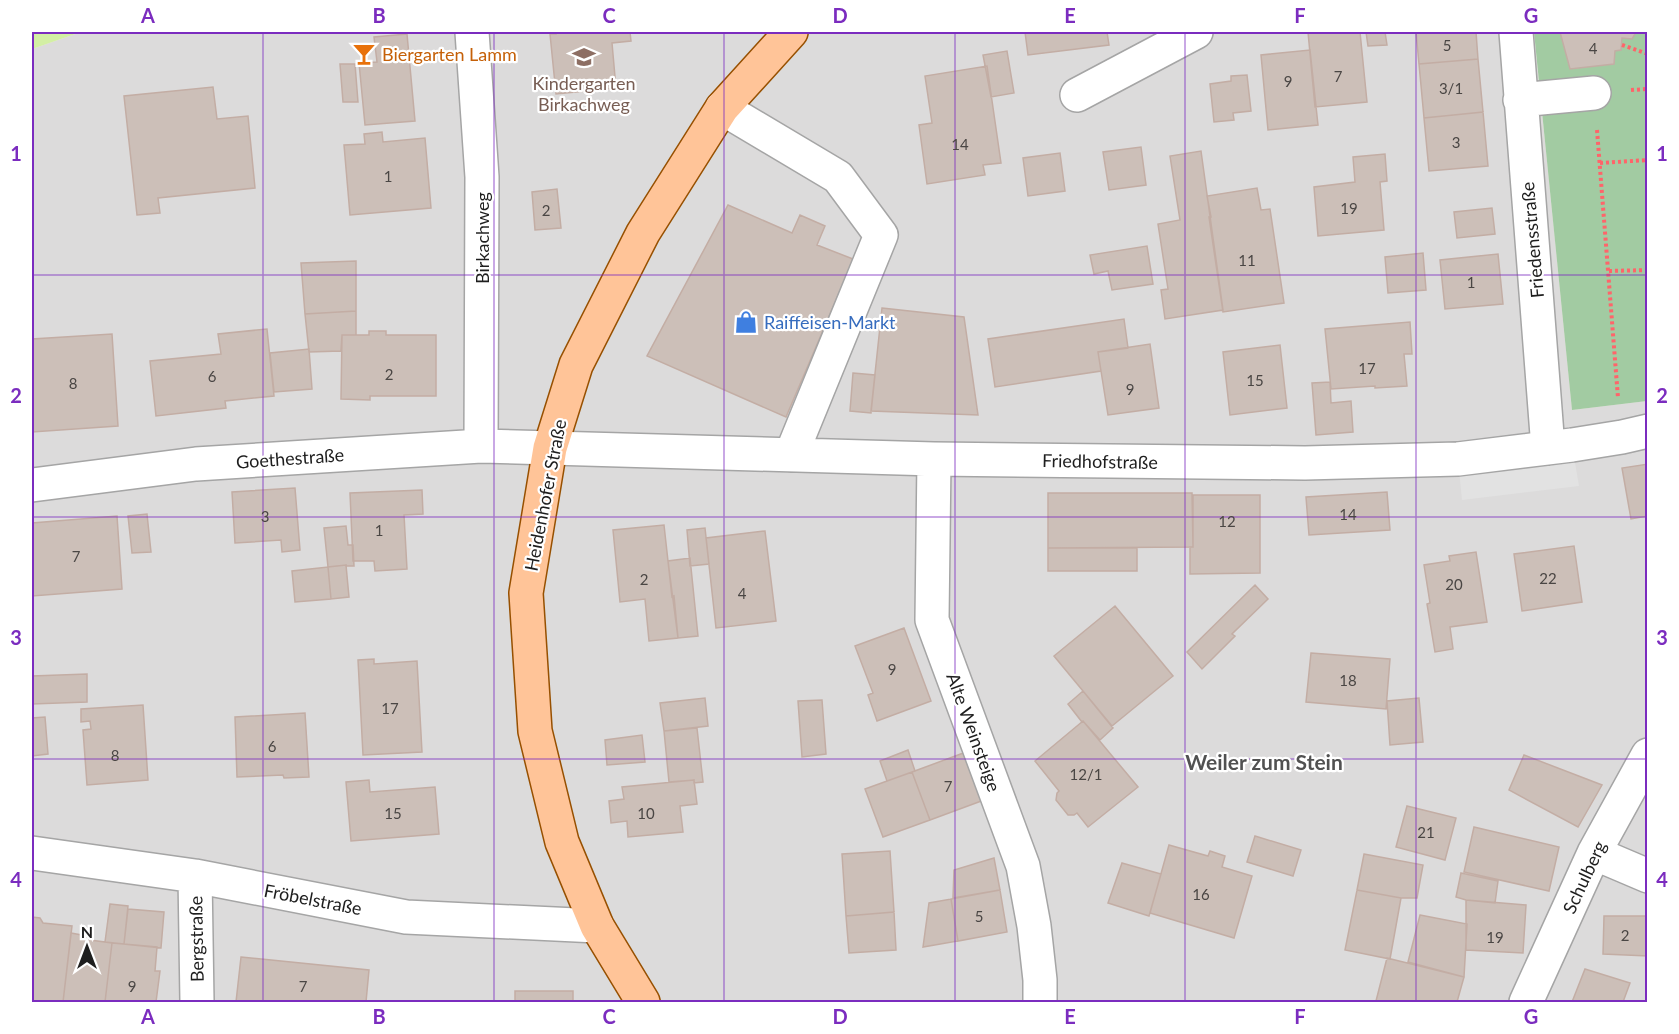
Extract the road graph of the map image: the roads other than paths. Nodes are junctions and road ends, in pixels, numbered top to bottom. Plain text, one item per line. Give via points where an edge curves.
1 (472, 32) edge
2 (791, 32) edge
3 (1196, 32) edge
4 (1521, 41) edge
5 (1594, 93) road end
6 (1077, 95) dead end
7 (1520, 100) junction
8 (722, 108) junction
9 (1647, 431) edge
10 (481, 446) junction
11 (550, 448) junction
12 (1548, 448) junction
13 (791, 455) junction
14 (934, 459) junction
15 (32, 485) edge
16 (1647, 755) edge
17 (32, 853) edge
18 (1594, 853) junction
19 (195, 876) junction
20 (1647, 876) edge
21 (597, 926) junction
22 (197, 1002) edge
23 (643, 1002) edge
24 (1040, 1002) edge
25 (1526, 1002) edge

1 - 10 street, Birkachweg via 482,177
2 - 8 main road, Heidenhofer Straße
3 - 6 street
4 - 7 street, Friedensstraße
5 - 7 street
7 - 12 street, Friedensstraße
8 - 11 main road, Heidenhofer Straße via 643,233 576,365
8 - 13 street via 838,177 881,235
9 - 12 street, Friedhofstraße
10 - 11 street, Goethestraße
10 - 15 street, Goethestraße via 196,464
11 - 13 street, Friedhofstraße
11 - 21 main road, Heidenhofer Straße via 526,593 536,731 562,842
12 - 14 street, Friedhofstraße via 1437,460 1316,463
13 - 14 street, Friedhofstraße
14 - 24 street, Alte Weinsteige via 932,620 1023,866 1034,926
16 - 18 street, Schulberg
17 - 19 street, Fröbelstraße
18 - 20 street
18 - 25 street, Schulberg
19 - 21 street, Fröbelstraße via 406,917
19 - 22 street, Bergstraße
21 - 23 main road, Heidenhofer Straße

